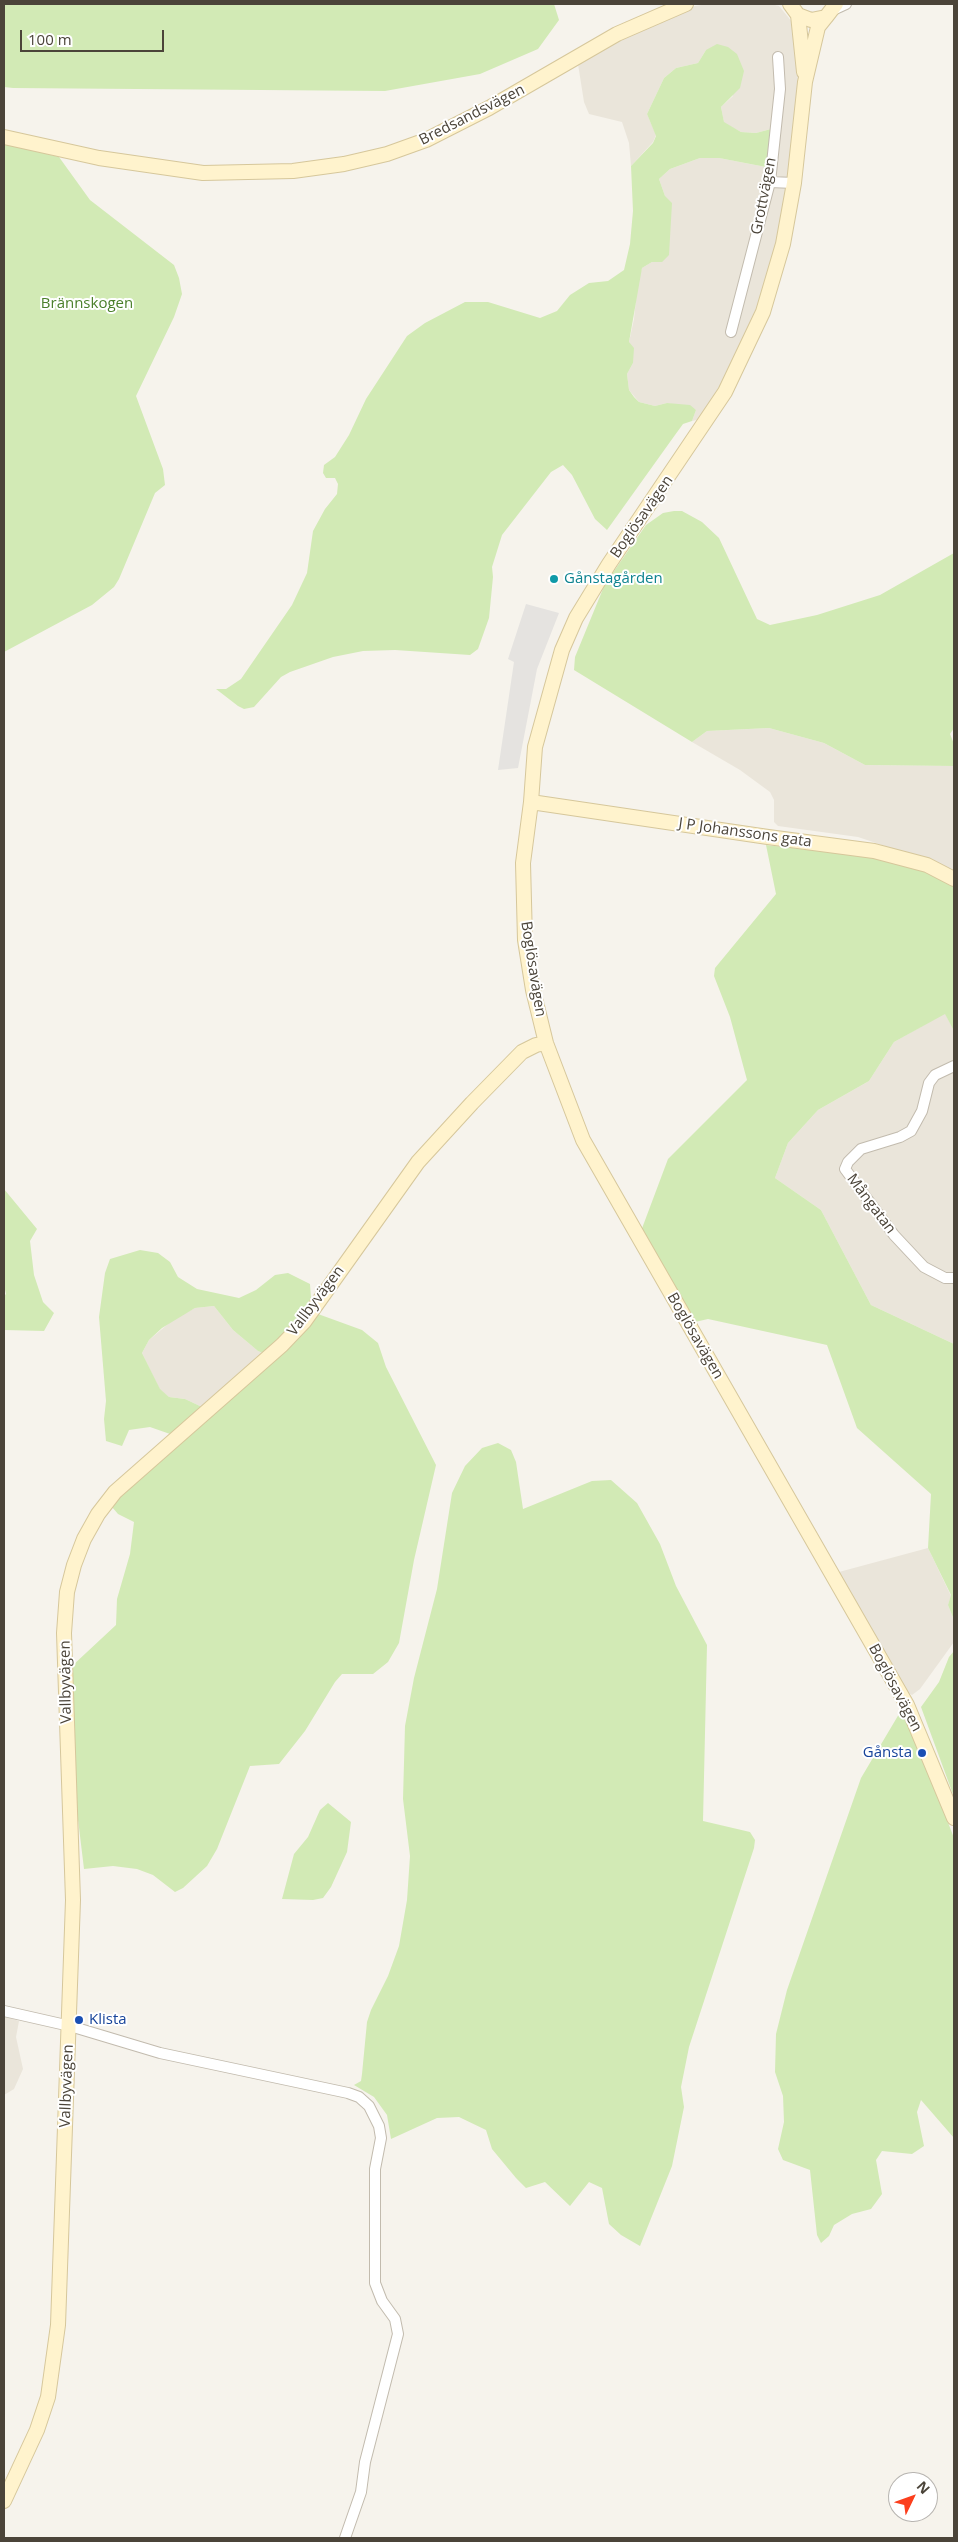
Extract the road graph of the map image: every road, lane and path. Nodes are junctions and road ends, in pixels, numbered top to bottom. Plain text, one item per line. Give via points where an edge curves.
1 (686, 4) edge
2 (846, 4) edge
3 (791, 8) edge
4 (831, 10) edge
5 (778, 57) dead end
6 (805, 82) junction
7 (4, 136) edge
8 (770, 182) junction
9 (794, 183) junction
10 (731, 332) dead end
11 (531, 802) junction
12 (954, 879) edge
13 (546, 1043) junction
14 (954, 1066) edge
15 (954, 1278) edge
16 (954, 1818) edge
17 (4, 2011) edge
18 (70, 2026) junction
19 (4, 2501) edge
20 (345, 2538) edge

1 - 7 street, Bredsandsvägen via 617,34 490,108 426,140 344,164 293,171 203,173 99,158
2 - 4 street
3 - 4 street via 811,20
3 - 6 street, Boglösavägen
4 - 6 street, Boglösavägen via 818,27
5 - 8 street, Grottvägen via 780,88
6 - 9 street, Boglösavägen
8 - 9 street
8 - 10 street, Grottvägen
9 - 11 street, Boglösavägen via 774,278 744,355 700,432 609,564 576,618 562,650 535,747
11 - 12 street, J P Johanssons gata via 874,851 927,865
11 - 13 street, Boglösavägen via 523,863 525,940
13 - 16 street, Boglösavägen via 583,1140 907,1705
13 - 18 street, Vallbyvägen via 522,1052 472,1103 418,1162 304,1322 250,1374 115,1492 84,1539 67,1592 64,1633 73,1900
14 - 15 street, Mångatan via 935,1075 929,1083 922,1111 911,1131 861,1149 845,1169 894,1235 924,1267 940,1276
17 - 18 street
18 - 19 street, Vallbyvägen via 58,2324 53,2366 48,2397 37,2430
18 - 20 street via 160,2053 348,2093 358,2097 376,2118 381,2138 376,2169 375,2283 382,2301 395,2319 398,2334 365,2462 361,2492

